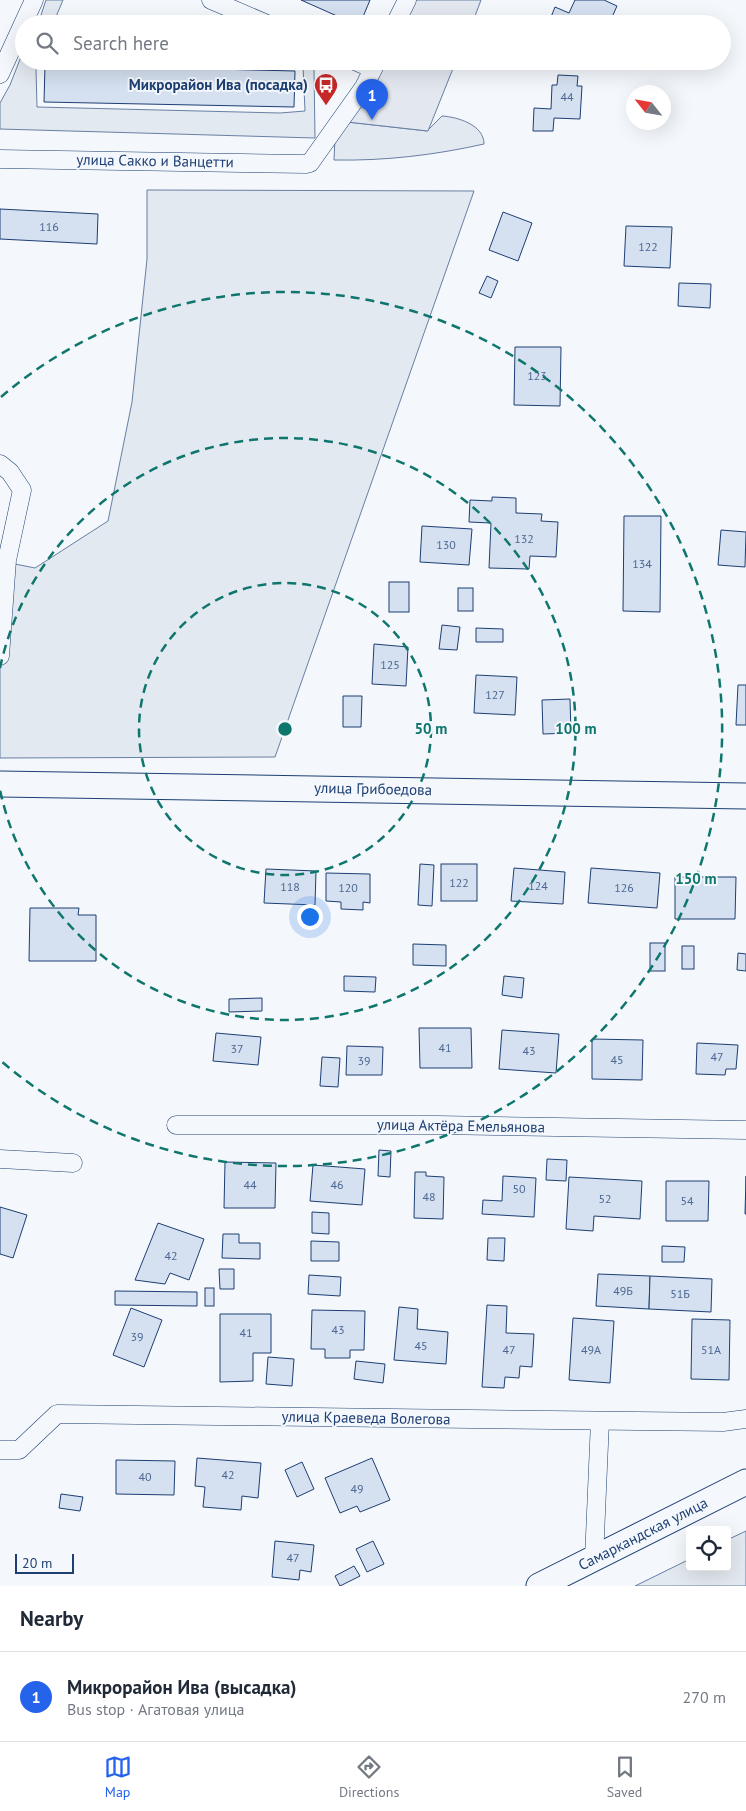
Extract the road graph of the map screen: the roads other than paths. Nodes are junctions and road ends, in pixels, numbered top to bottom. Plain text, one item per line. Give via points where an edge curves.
1 (34, 0) edge
2 (211, 0) edge
3 (406, 0) edge
4 (27, 15) edge
5 (246, 15) edge
6 (399, 15) edge
7 (15, 41) edge
8 (372, 70) edge
9 (0, 74) edge
10 (0, 158) edge
11 (0, 464) edge
12 (0, 656) edge
13 (0, 784) edge
14 (746, 796) edge
15 (176, 1124) dead end
16 (746, 1130) edge
17 (0, 1159) edge
18 (73, 1163) dead end
19 (746, 1419) edge
20 (600, 1421) junction
21 (0, 1450) edge
22 (746, 1482) edge
23 (594, 1558) junction
24 (539, 1586) edge

1 - 4 street
2 - 5 street
3 - 6 street
7 - 9 street
8 - 10 street, улица Сакко и Ванцетти via 314,159 306,164
11 - 12 street via 22,490 7,560
13 - 14 street, улица Грибоедова
15 - 16 street, улица Актёра Емельянова
17 - 18 street
19 - 20 street, улица Краеведа Волегова via 723,1422
20 - 21 street, улица Краеведа Волегова via 57,1414 18,1450
20 - 23 street
22 - 23 street, Самаркандская улица
23 - 24 street, Самаркандская улица

